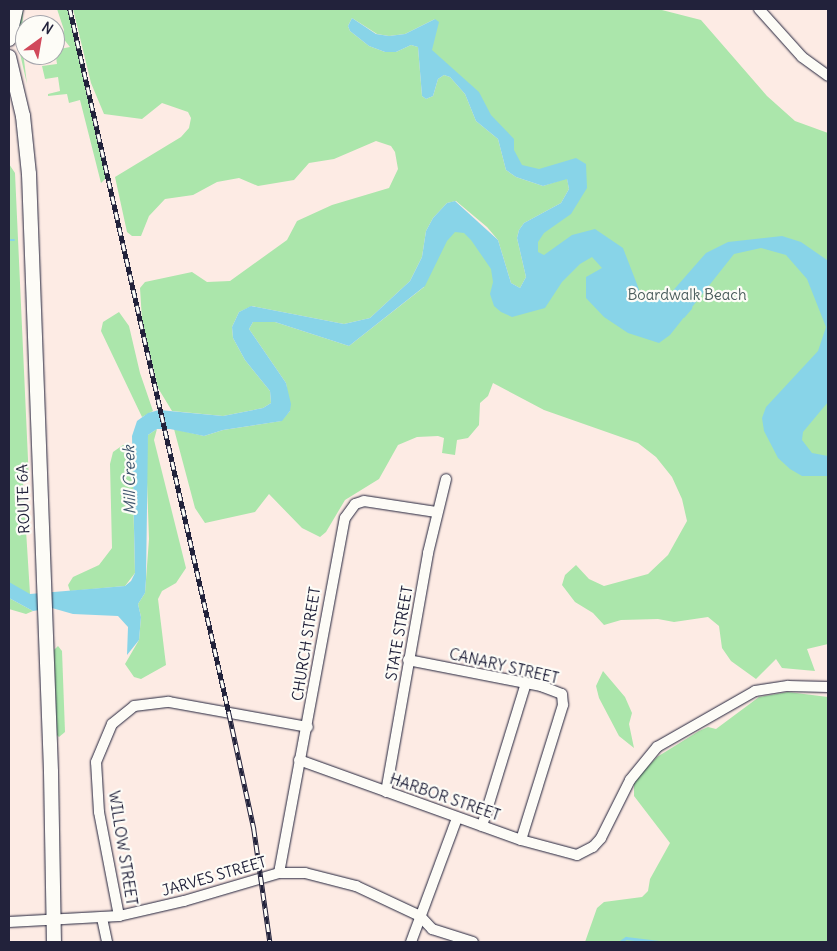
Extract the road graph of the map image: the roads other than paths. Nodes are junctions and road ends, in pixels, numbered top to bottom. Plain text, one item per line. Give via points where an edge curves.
1 (16, 9) edge
2 (758, 9) edge
3 (9, 39) edge
4 (9, 56) edge
5 (828, 76) edge
6 (446, 479) dead end
7 (436, 512) junction
8 (408, 660) junction
9 (526, 683) junction
10 (828, 687) edge
11 (308, 727) junction
12 (299, 760) junction
13 (386, 792) junction
14 (457, 818) junction
15 (482, 826) junction
16 (521, 840) junction
17 (278, 873) junction
18 (119, 916) junction
19 (420, 916) junction
20 (102, 918) junction
21 (54, 921) junction
22 (9, 922) edge
23 (54, 942) edge
24 (107, 942) edge
25 (411, 942) edge
26 (473, 942) edge

1 - 3 main road
2 - 5 street via 802,57
4 - 21 main road, ROUTE 6A via 23,116 30,174
6 - 7 street, STATE STREET
7 - 8 street, STATE STREET
7 - 11 street, CHURCH STREET via 375,501 355,504 349,509 337,553
8 - 9 street, CANARY STREET
8 - 13 street, STATE STREET
9 - 15 street
9 - 16 street, CANARY STREET via 558,691 564,699
10 - 16 street, HARBOR STREET via 788,686 755,691 657,747 630,780 601,838 582,854
11 - 12 street, CHURCH STREET
11 - 18 street, WILLOW STREET via 169,702 134,706 112,724 96,762 99,812
12 - 13 street, HARBOR STREET
12 - 17 street, CHURCH STREET
13 - 14 street, HARBOR STREET
14 - 15 street, HARBOR STREET
14 - 19 street
15 - 16 street, HARBOR STREET
17 - 18 street, JARVES STREET
17 - 19 street, JARVES STREET via 315,874 342,881
18 - 20 street, JARVES STREET
19 - 25 street
19 - 26 street, JARVES STREET via 432,929
20 - 21 street, JARVES STREET
20 - 24 street
21 - 22 street, JARVES STREET
21 - 23 main road, ROUTE 6A

